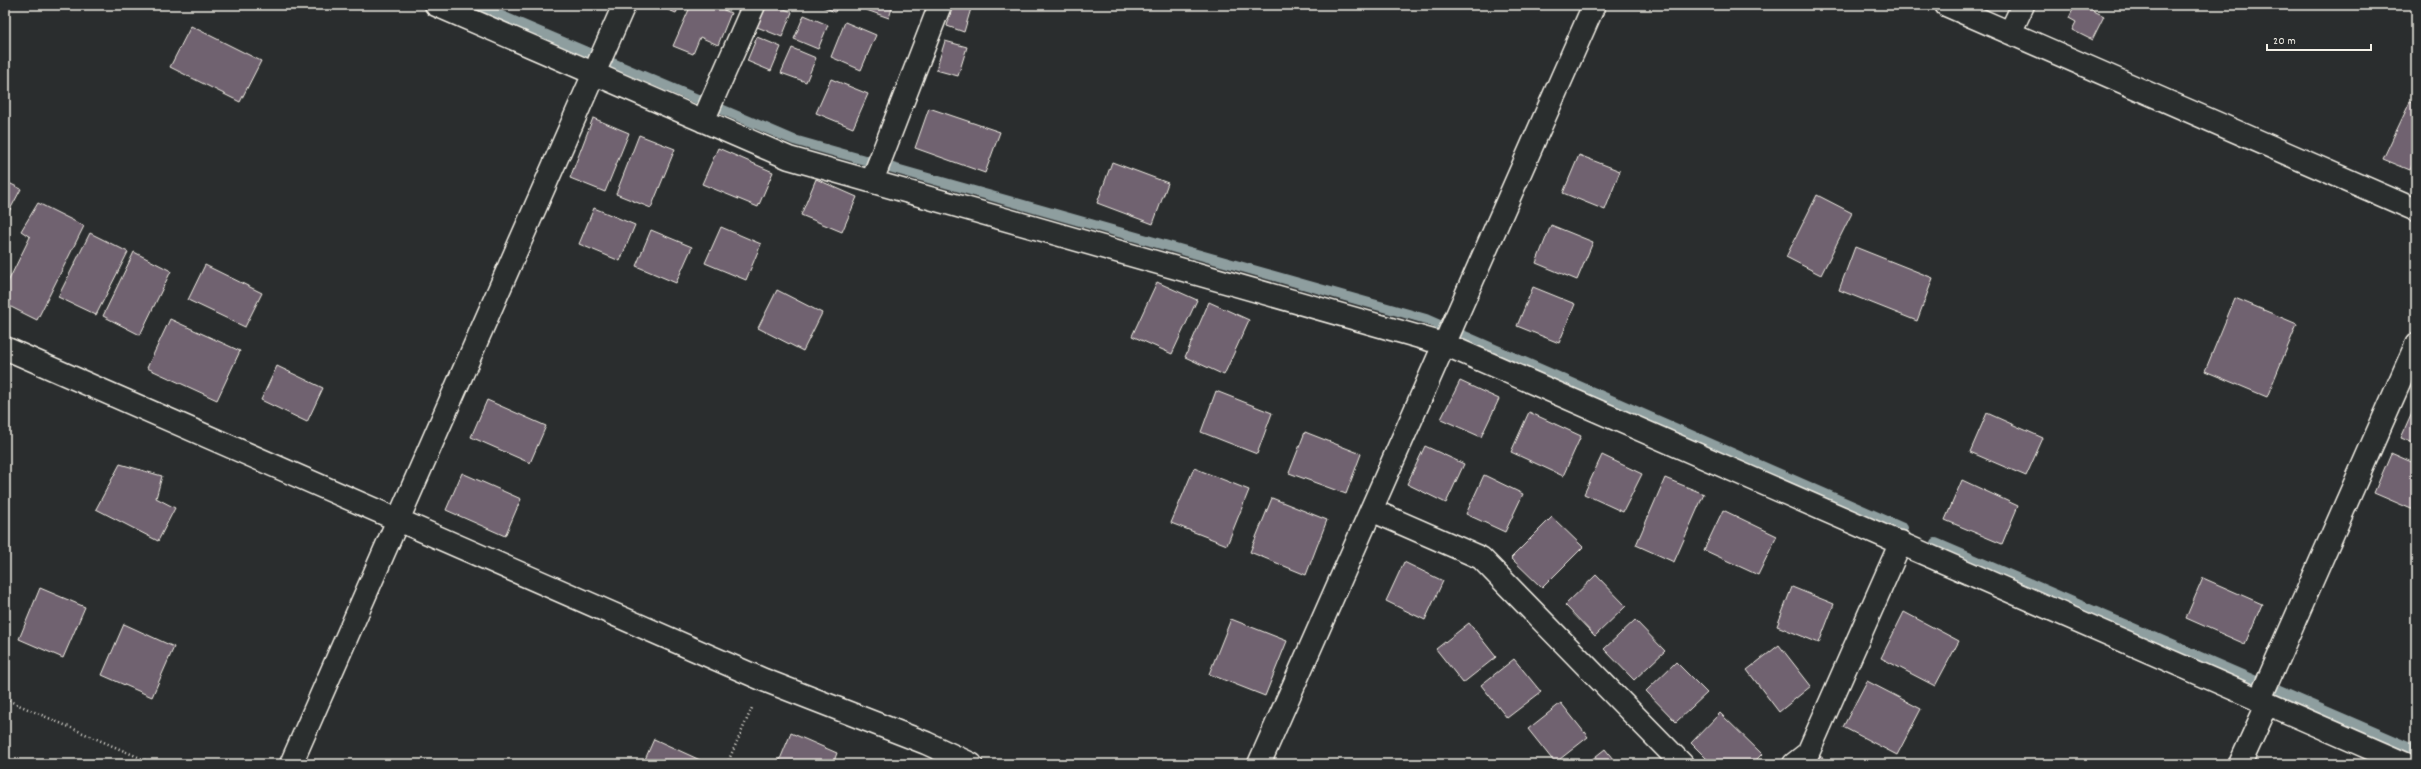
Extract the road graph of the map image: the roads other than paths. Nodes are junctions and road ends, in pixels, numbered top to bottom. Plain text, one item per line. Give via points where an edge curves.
1 (436, 5) edge
2 (624, 5) edge
3 (754, 5) edge
4 (940, 5) edge
5 (1594, 5) edge
6 (1946, 5) edge
7 (2023, 5) edge
8 (2010, 33) junction
9 (595, 72) junction
10 (704, 119) junction
11 (873, 179) junction
12 (2416, 210) edge
13 (1445, 342) junction
14 (2416, 345) edge
15 (5, 348) edge
16 (1371, 510) junction
17 (398, 518) junction
18 (1901, 542) junction
19 (2262, 701) junction
20 (291, 764) edge
21 (971, 764) edge
22 (1259, 764) edge
23 (1682, 764) edge
24 (1794, 764) edge
25 (2240, 764) edge
26 (2406, 764) edge

1 - 9 street
2 - 9 street
3 - 10 street
4 - 11 street
5 - 13 street
6 - 8 street
7 - 8 street
8 - 12 street
9 - 10 street
9 - 17 street
10 - 11 street via 789,158
11 - 13 street
13 - 16 street
13 - 18 street
14 - 19 street via 2271,673
15 - 17 street
16 - 22 street
16 - 23 street via 1480,558
17 - 20 street
17 - 21 street via 764,680 926,743
18 - 19 street
18 - 24 street via 1808,753
19 - 25 street
19 - 26 street

